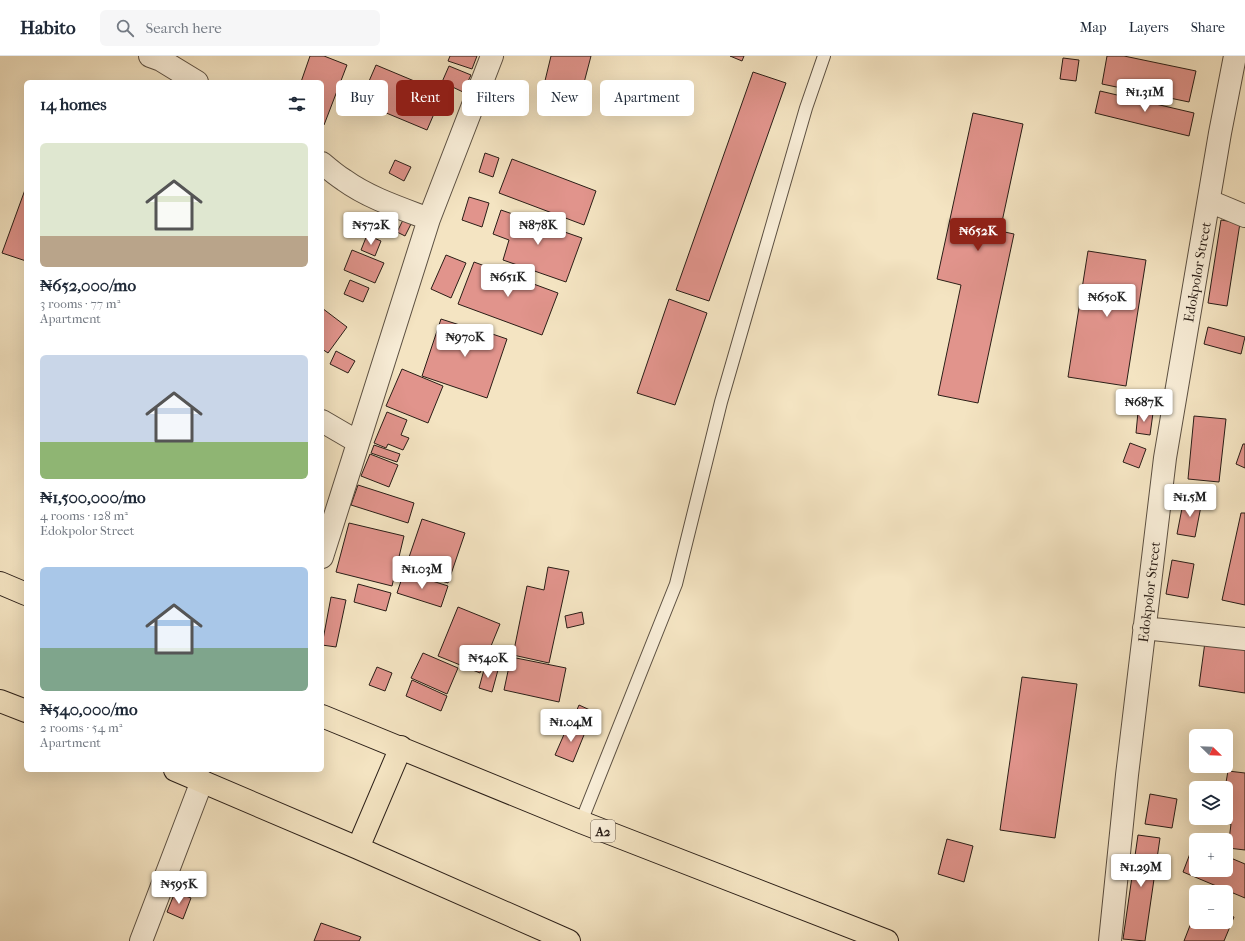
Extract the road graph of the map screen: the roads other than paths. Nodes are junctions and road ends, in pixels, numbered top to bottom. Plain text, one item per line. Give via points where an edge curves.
1 (492, 56) edge
2 (824, 56) edge
3 (1235, 56) edge
4 (158, 57) edge
5 (194, 80) edge
6 (324, 165) edge
7 (1209, 200) junction
8 (1245, 216) edge
9 (429, 219) junction
10 (324, 422) edge
11 (358, 442) junction
12 (324, 551) edge
13 (0, 583) edge
14 (24, 593) edge
15 (1144, 628) junction
16 (1245, 639) edge
17 (0, 701) edge
18 (24, 710) edge
19 (324, 717) edge
20 (401, 747) junction
21 (180, 772) edge
22 (202, 781) junction
23 (581, 822) junction
24 (358, 848) junction
25 (564, 940) edge
26 (141, 941) edge
27 (887, 941) edge
28 (1110, 941) edge

1 - 9 street
2 - 23 lane via 806,108 721,402 676,584
3 - 7 street, Edokpolor Street
4 - 5 street
6 - 9 street via 368,194
7 - 8 street
7 - 15 street, Edokpolor Street via 1165,458
9 - 11 street
10 - 11 street
11 - 12 street
13 - 14 highway
15 - 16 street
15 - 28 street, Edokpolor Street
17 - 18 highway
19 - 20 highway, A2
20 - 23 highway, A2
20 - 24 highway
21 - 22 highway
22 - 24 highway
22 - 26 street
23 - 27 highway, A2
24 - 25 highway

